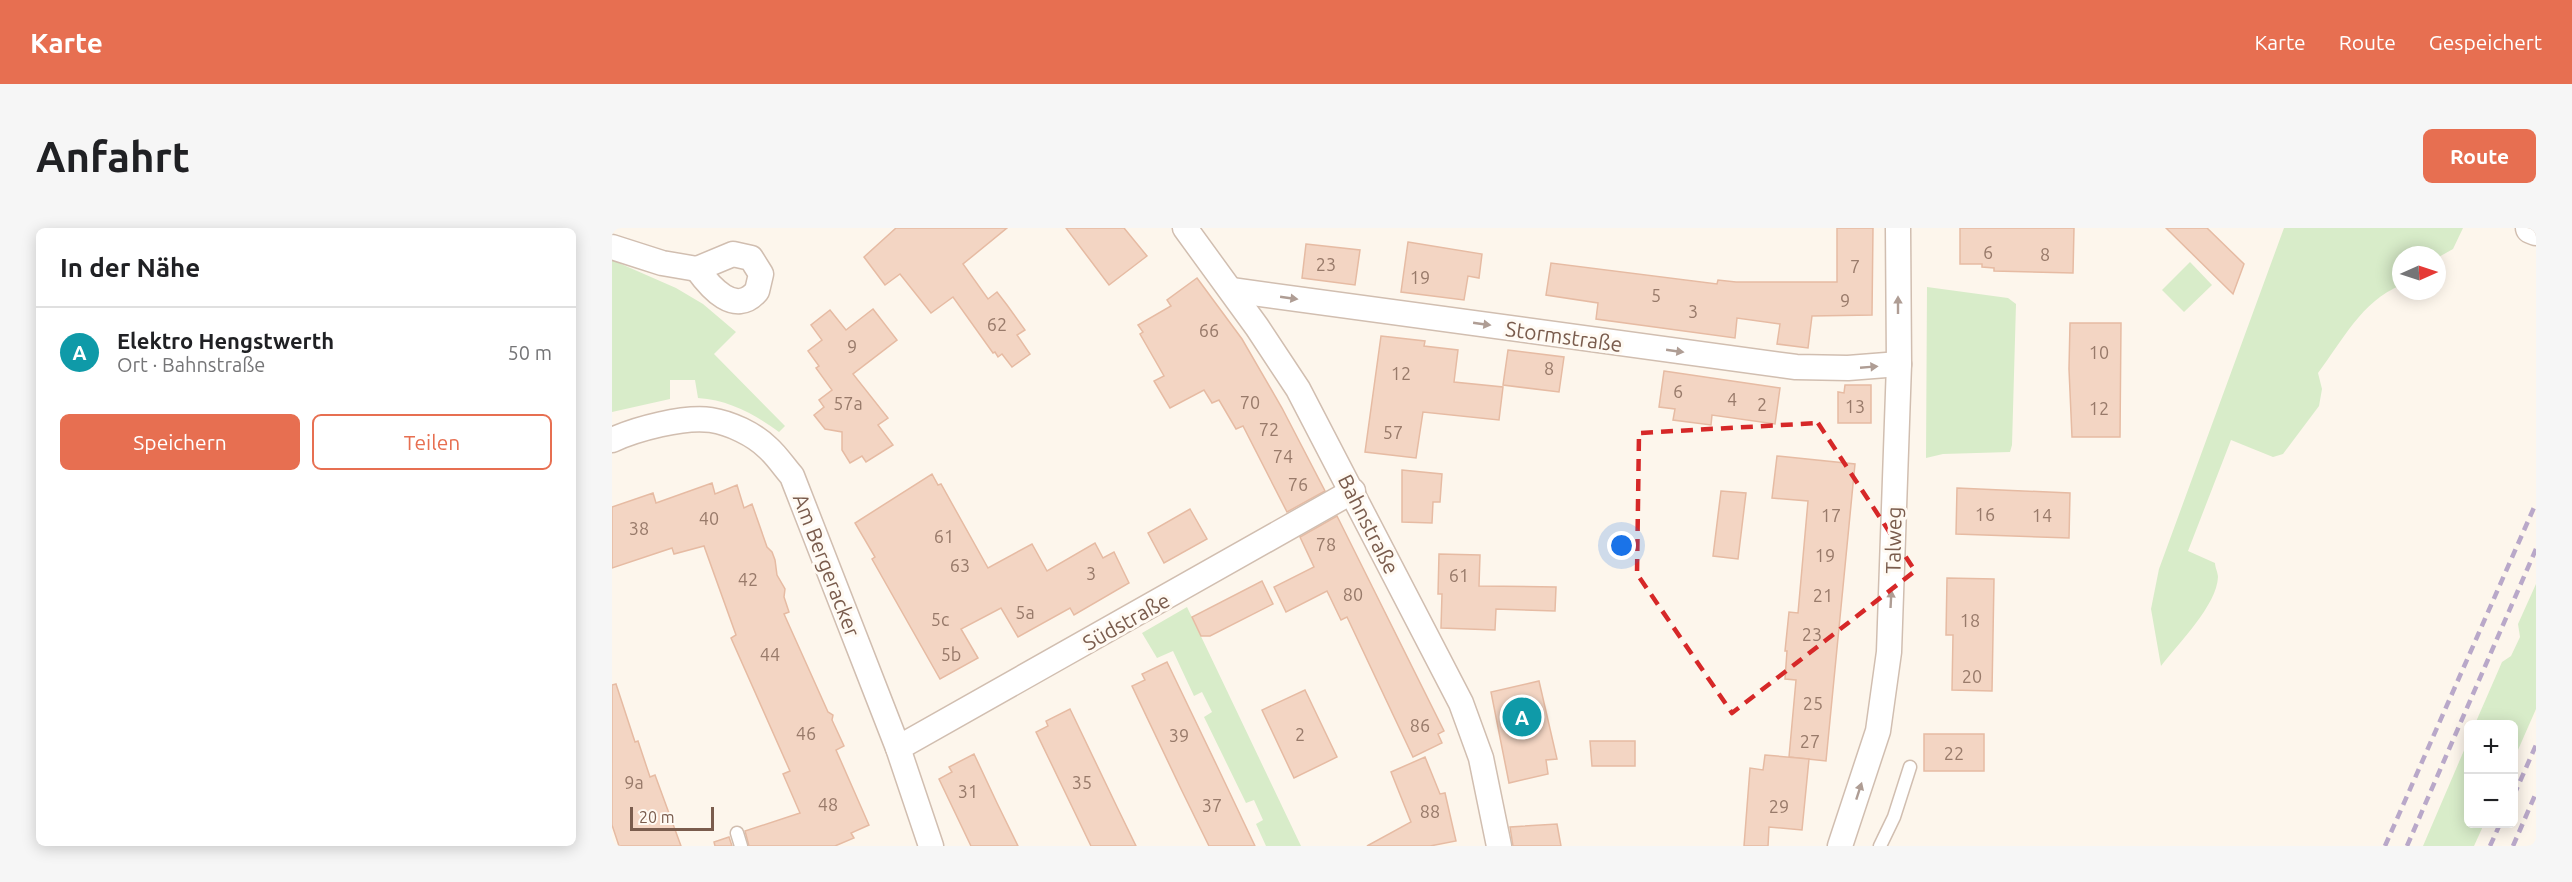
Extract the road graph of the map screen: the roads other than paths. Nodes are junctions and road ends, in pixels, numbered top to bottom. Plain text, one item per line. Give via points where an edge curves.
1 (1185, 228) edge
2 (1898, 228) edge
3 (2531, 228) edge
4 (2536, 230) edge
5 (612, 247) edge
6 (696, 269) dead end
7 (1231, 290) junction
8 (1899, 364) junction
9 (612, 440) edge
10 (1353, 491) junction
11 (898, 748) junction
12 (1910, 766) dead end
13 (737, 833) dead end
14 (741, 846) edge
15 (931, 846) edge
16 (1499, 846) edge
17 (1840, 846) edge
18 (1880, 846) edge

1 - 7 street, Bahnstraße
8 -> 2 street, Talweg
3 - 4 street
5 - 6 street
7 -> 8 street, Stormstraße via 1796,367
7 - 10 street, Bahnstraße via 1298,389
17 -> 8 street, Talweg via 1878,731 1888,665
9 - 11 street, Am Bergeracker via 654,427 710,419 730,425 768,447 792,476 810,517
10 - 11 street, Südstraße
10 - 16 street, Bahnstraße via 1461,703 1481,758
11 - 15 street, Am Bergeracker
12 - 18 lane
13 - 14 lane

